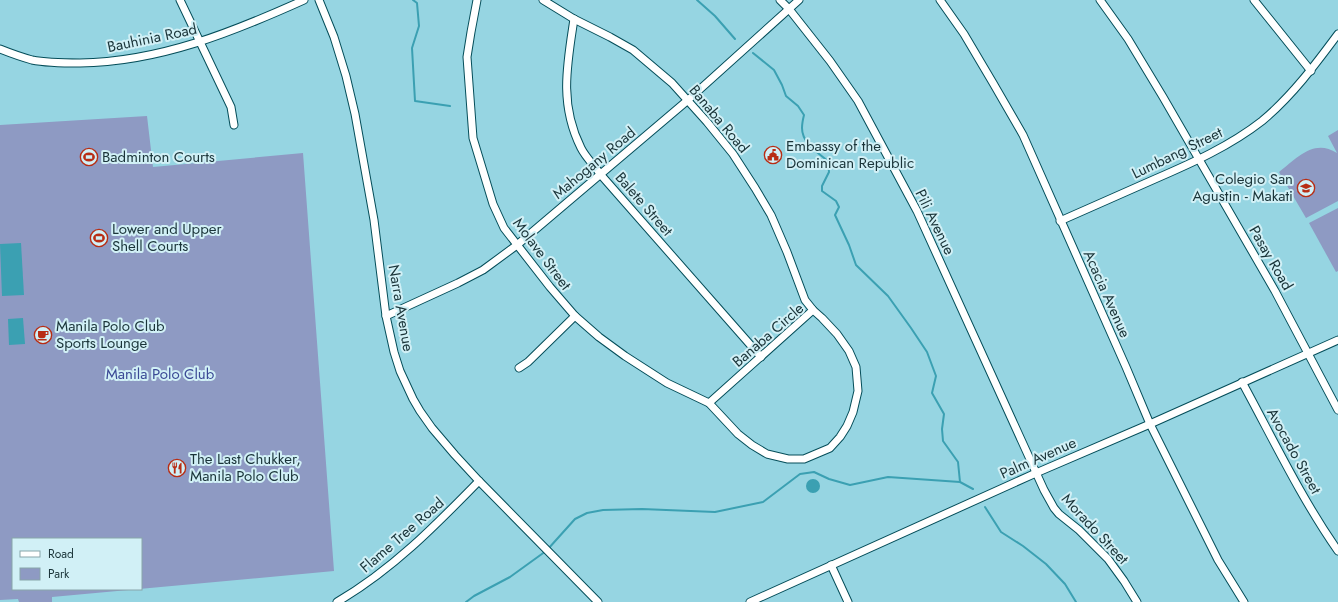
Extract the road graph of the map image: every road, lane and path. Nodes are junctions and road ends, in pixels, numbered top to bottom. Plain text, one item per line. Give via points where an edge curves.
1 (180, 0) edge
2 (304, 0) edge
3 (319, 0) edge
4 (477, 0) edge
5 (542, 0) edge
6 (780, 0) edge
7 (799, 0) edge
8 (940, 0) edge
9 (1100, 0) edge
10 (1254, 0) edge
11 (789, 9) junction
12 (574, 19) junction
13 (1338, 34) edge
14 (200, 42) junction
15 (0, 49) edge
16 (1311, 71) junction
17 (688, 100) junction
18 (234, 125) dead end
19 (1199, 160) junction
20 (601, 175) junction
21 (1060, 221) junction
22 (517, 245) junction
23 (813, 310) junction
24 (386, 316) junction
25 (575, 316) junction
26 (1338, 340) edge
27 (1308, 353) junction
28 (761, 356) junction
29 (519, 368) dead end
30 (1242, 382) junction
31 (709, 403) junction
32 (1338, 410) edge
33 (1150, 424) junction
34 (1036, 473) junction
35 (479, 481) junction
36 (1338, 551) edge
37 (831, 565) junction
38 (337, 602) edge
39 (598, 602) edge
40 (750, 602) edge
41 (848, 602) edge
42 (1137, 602) edge
43 (1244, 602) edge

1 - 14 street
2 - 14 street, Bauhinia Road
3 - 24 street, Narra Avenue via 346,76 361,141
4 - 22 street, Molave Street via 467,57 473,138 493,204 504,228
5 - 12 street, Banaba Road
6 - 11 street, Pili Avenue
7 - 11 street, Mahogany Road
8 - 21 street, Acacia Avenue via 964,34 1023,135
9 - 19 street, Pasay Road via 1128,39
10 - 16 street
11 - 17 street, Mahogany Road
11 - 34 street, Pili Avenue via 858,101 914,204
12 - 17 street, Banaba Road via 633,50
12 - 20 street, Balete Street via 566,66 568,106 573,128 582,149
13 - 16 street, Lumbang Street
14 - 15 street, Bauhinia Road via 129,60 99,63 32,60
14 - 18 street via 231,107
16 - 19 street, Lumbang Street via 1261,121
17 - 20 street, Mahogany Road
17 - 23 street, Banaba Road via 733,154 755,188 771,215 805,300
19 - 21 street, Lumbang Street
19 - 27 street, Pasay Road
20 - 22 street, Mahogany Road
20 - 28 street, Balete Street
21 - 33 street, Acacia Avenue
22 - 24 street, Mahogany Road via 483,270
22 - 25 street, Molave Street
23 - 28 street, Banaba Circle
23 - 31 street, Banaba Circle via 837,334 849,351 858,378 853,412 840,437 830,448 804,459 788,459 767,454 738,434
24 - 35 street, Narra Avenue via 400,371 416,405 432,428
25 - 29 street
25 - 31 street, Molave Street via 625,356 667,383
26 - 27 street, Palm Avenue
27 - 30 street, Palm Avenue
27 - 32 street, Pasay Road
28 - 31 street, Banaba Circle
30 - 33 street, Palm Avenue
30 - 36 street, Avocado Street via 1294,479
33 - 34 street, Palm Avenue
33 - 43 street, Acacia Avenue via 1218,560
34 - 37 street, Palm Avenue
34 - 42 street, Morado Street via 1054,508 1108,559
35 - 38 street, Flame Tree Road via 391,566
35 - 39 street, Narra Avenue
37 - 40 street, Palm Avenue
37 - 41 street

